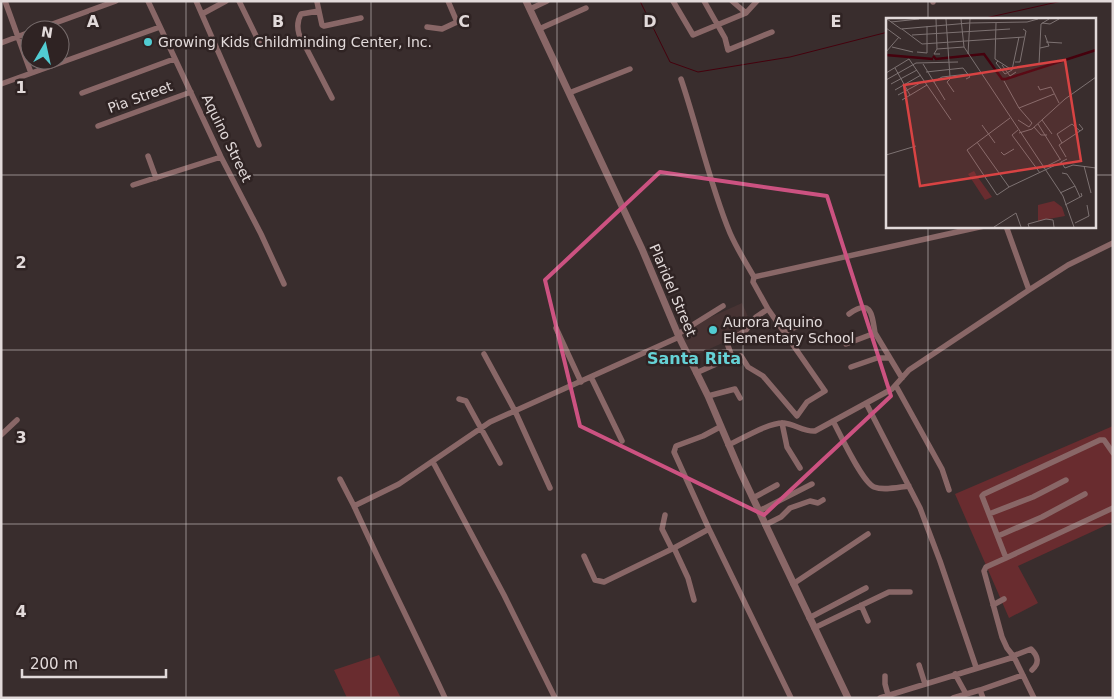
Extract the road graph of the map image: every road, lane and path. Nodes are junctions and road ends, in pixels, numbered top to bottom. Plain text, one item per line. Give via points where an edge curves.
1 (5, 1) edge
2 (116, 1) edge
3 (148, 1) edge
4 (196, 1) edge
5 (226, 1) edge
6 (238, 1) edge
7 (448, 1) edge
8 (526, 1) edge
9 (547, 1) edge
10 (673, 1) edge
11 (704, 1) edge
12 (732, 1) edge
13 (757, 1) edge
14 (318, 2) edge
15 (586, 8) dead end
16 (530, 9) junction
17 (319, 11) junction
18 (746, 13) junction
19 (202, 14) junction
20 (361, 18) dead end
21 (64, 20) edge
22 (719, 25) junction
23 (160, 27) junction
24 (427, 27) dead end
25 (539, 29) junction
26 (772, 32) dead end
27 (20, 35) edge
28 (17, 36) junction
29 (1, 43) edge
30 (261, 46) dead end
31 (174, 60) junction
32 (630, 69) dead end
33 (31, 73) junction
34 (681, 79) dead end
35 (1, 84) edge
36 (191, 92) junction
37 (569, 92) junction
38 (82, 93) dead end
39 (332, 98) dead end
40 (98, 126) dead end
41 (259, 145) dead end
42 (148, 156) dead end
43 (221, 157) junction
44 (156, 178) junction
45 (133, 186) dead end
46 (975, 228) edge
47 (1007, 228) edge
48 (1113, 242) edge
49 (754, 278) junction
50 (284, 284) dead end
51 (1029, 290) junction
52 (722, 306) dead end
53 (768, 309) junction
54 (849, 314) dead end
55 (813, 320) dead end
56 (556, 328) dead end
57 (784, 332) junction
58 (875, 333) junction
59 (678, 334) junction
60 (846, 344) dead end
61 (484, 354) dead end
62 (732, 357) junction
63 (889, 358) junction
64 (851, 367) dead end
65 (696, 373) junction
66 (591, 377) junction
67 (902, 378) junction
68 (580, 382) junction
69 (896, 386) junction
70 (708, 396) junction
71 (740, 398) dead end
72 (459, 399) dead end
73 (866, 403) junction
74 (515, 411) junction
75 (797, 416) junction
76 (16, 420) dead end
77 (833, 421) junction
78 (782, 423) junction
79 (795, 425) junction
80 (720, 427) junction
81 (482, 428) junction
82 (1, 435) edge
83 (622, 441) dead end
84 (728, 445) junction
85 (1113, 453) edge
86 (433, 462) junction
87 (500, 463) dead end
88 (800, 468) dead end
89 (340, 478) dead end
90 (1066, 480) dead end
91 (812, 484) dead end
92 (777, 485) dead end
93 (909, 486) junction
94 (550, 488) dead end
95 (949, 490) dead end
96 (1085, 494) dead end
97 (753, 498) junction
98 (823, 500) dead end
99 (354, 506) junction
100 (1113, 508) edge
101 (759, 511) junction
102 (989, 514) junction
103 (665, 515) dead end
104 (765, 525) junction
105 (709, 529) junction
106 (868, 534) dead end
107 (998, 536) junction
108 (673, 549) junction
109 (584, 556) dead end
110 (1006, 558) junction
111 (793, 584) junction
112 (866, 588) dead end
113 (910, 592) dead end
114 (1004, 599) dead end
115 (694, 600) dead end
116 (861, 605) junction
117 (994, 605) junction
118 (809, 618) junction
119 (868, 621) dead end
120 (814, 628) junction
121 (1014, 656) junction
122 (919, 665) dead end
123 (976, 667) junction
124 (1032, 670) dead end
125 (955, 674) junction
126 (1023, 675) junction
127 (885, 676) dead end
128 (924, 684) junction
129 (980, 690) junction
130 (966, 694) junction
131 (888, 695) junction
132 (957, 697) edge
133 (1031, 697) edge
134 (445, 698) edge
135 (555, 698) edge
136 (791, 698) edge
137 (848, 698) edge
138 (880, 698) edge
139 (983, 698) edge

1 - 28 street
2 - 21 street
3 - 23 street, Aquino Street
4 - 19 street
5 - 19 street
6 - 30 street
7 - 24 street via 457,22 442,28
8 - 16 street, Plaridel Street
9 - 16 street
10 - 22 street via 693,35
11 - 22 street
12 - 18 street
13 - 18 street
14 - 17 street
15 - 25 street
16 - 25 street, Plaridel Street
17 - 20 street via 324,26
17 - 39 street via 301,14 297,27
18 - 22 street
19 - 41 street
22 - 26 street via 728,50
23 - 31 street, Aquino Street
23 - 33 street
25 - 37 street, Plaridel Street
27 - 28 street
28 - 29 street
28 - 33 street
31 - 36 street, Aquino Street
31 - 38 street, Pia Street
32 - 37 street
33 - 35 street
34 - 49 street via 730,234
36 - 40 street, Pia Street
36 - 43 street, Aquino Street
37 - 59 street, Plaridel Street
42 - 44 street
43 - 44 street
43 - 50 street, Aquino Street
44 - 45 street
46 - 49 street
47 - 51 street
48 - 51 street
49 - 53 street via 753,282
51 - 67 street via 909,370
52 - 59 street
53 - 57 street
53 - 62 street via 756,317 743,333 727,343
54 - 58 street via 864,307 872,313
55 - 57 street
56 - 68 street
57 - 75 street via 825,391 807,402
58 - 60 street
58 - 63 street
59 - 65 street, Plaridel Street
59 - 66 street
61 - 74 street
62 - 65 street
62 - 75 street via 743,357 748,367 763,376
63 - 64 street via 876,358
63 - 67 street
65 - 70 street, Plaridel Street
66 - 68 street
66 - 83 street
67 - 69 street
68 - 74 street
69 - 73 street
69 - 95 street via 942,469
70 - 71 street via 735,389
70 - 80 street, Plaridel Street
72 - 81 street via 464,399
73 - 77 street
73 - 93 street
74 - 81 street
74 - 94 street
75 - 79 street
76 - 82 street
77 - 79 street via 812,432
77 - 93 street via 870,484 879,488
78 - 79 street
78 - 84 street
78 - 88 street via 787,447
80 - 84 street, Plaridel Street
80 - 105 street via 674,449
81 - 86 street
81 - 87 street
84 - 97 street, Plaridel Street
85 - 102 street via 1104,440 1100,440 984,494
86 - 99 street via 399,484
86 - 135 street
89 - 99 street
90 - 102 street
91 - 101 street
92 - 97 street
93 - 123 street via 940,561
96 - 107 street
97 - 101 street, Plaridel Street
98 - 104 street via 790,508
99 - 134 street
100 - 110 street
101 - 104 street, Plaridel Street
102 - 107 street
103 - 108 street via 662,529
104 - 111 street, Plaridel Street
105 - 108 street
105 - 136 street
106 - 111 street
107 - 110 street
108 - 109 street via 604,582 595,580
108 - 115 street via 688,578
110 - 117 street via 984,570
111 - 118 street, Plaridel Street
112 - 118 street
113 - 116 street via 890,592
114 - 117 street
116 - 119 street
116 - 120 street
117 - 121 street via 1002,636
118 - 120 street, Plaridel Street
120 - 137 street, Plaridel Street
121 - 123 street
121 - 124 street via 1031,649 1038,661
121 - 126 street
122 - 128 street
123 - 125 street
125 - 128 street
125 - 130 street
126 - 129 street
126 - 133 street
127 - 131 street
128 - 131 street
129 - 130 street
129 - 139 street
130 - 132 street
131 - 138 street

